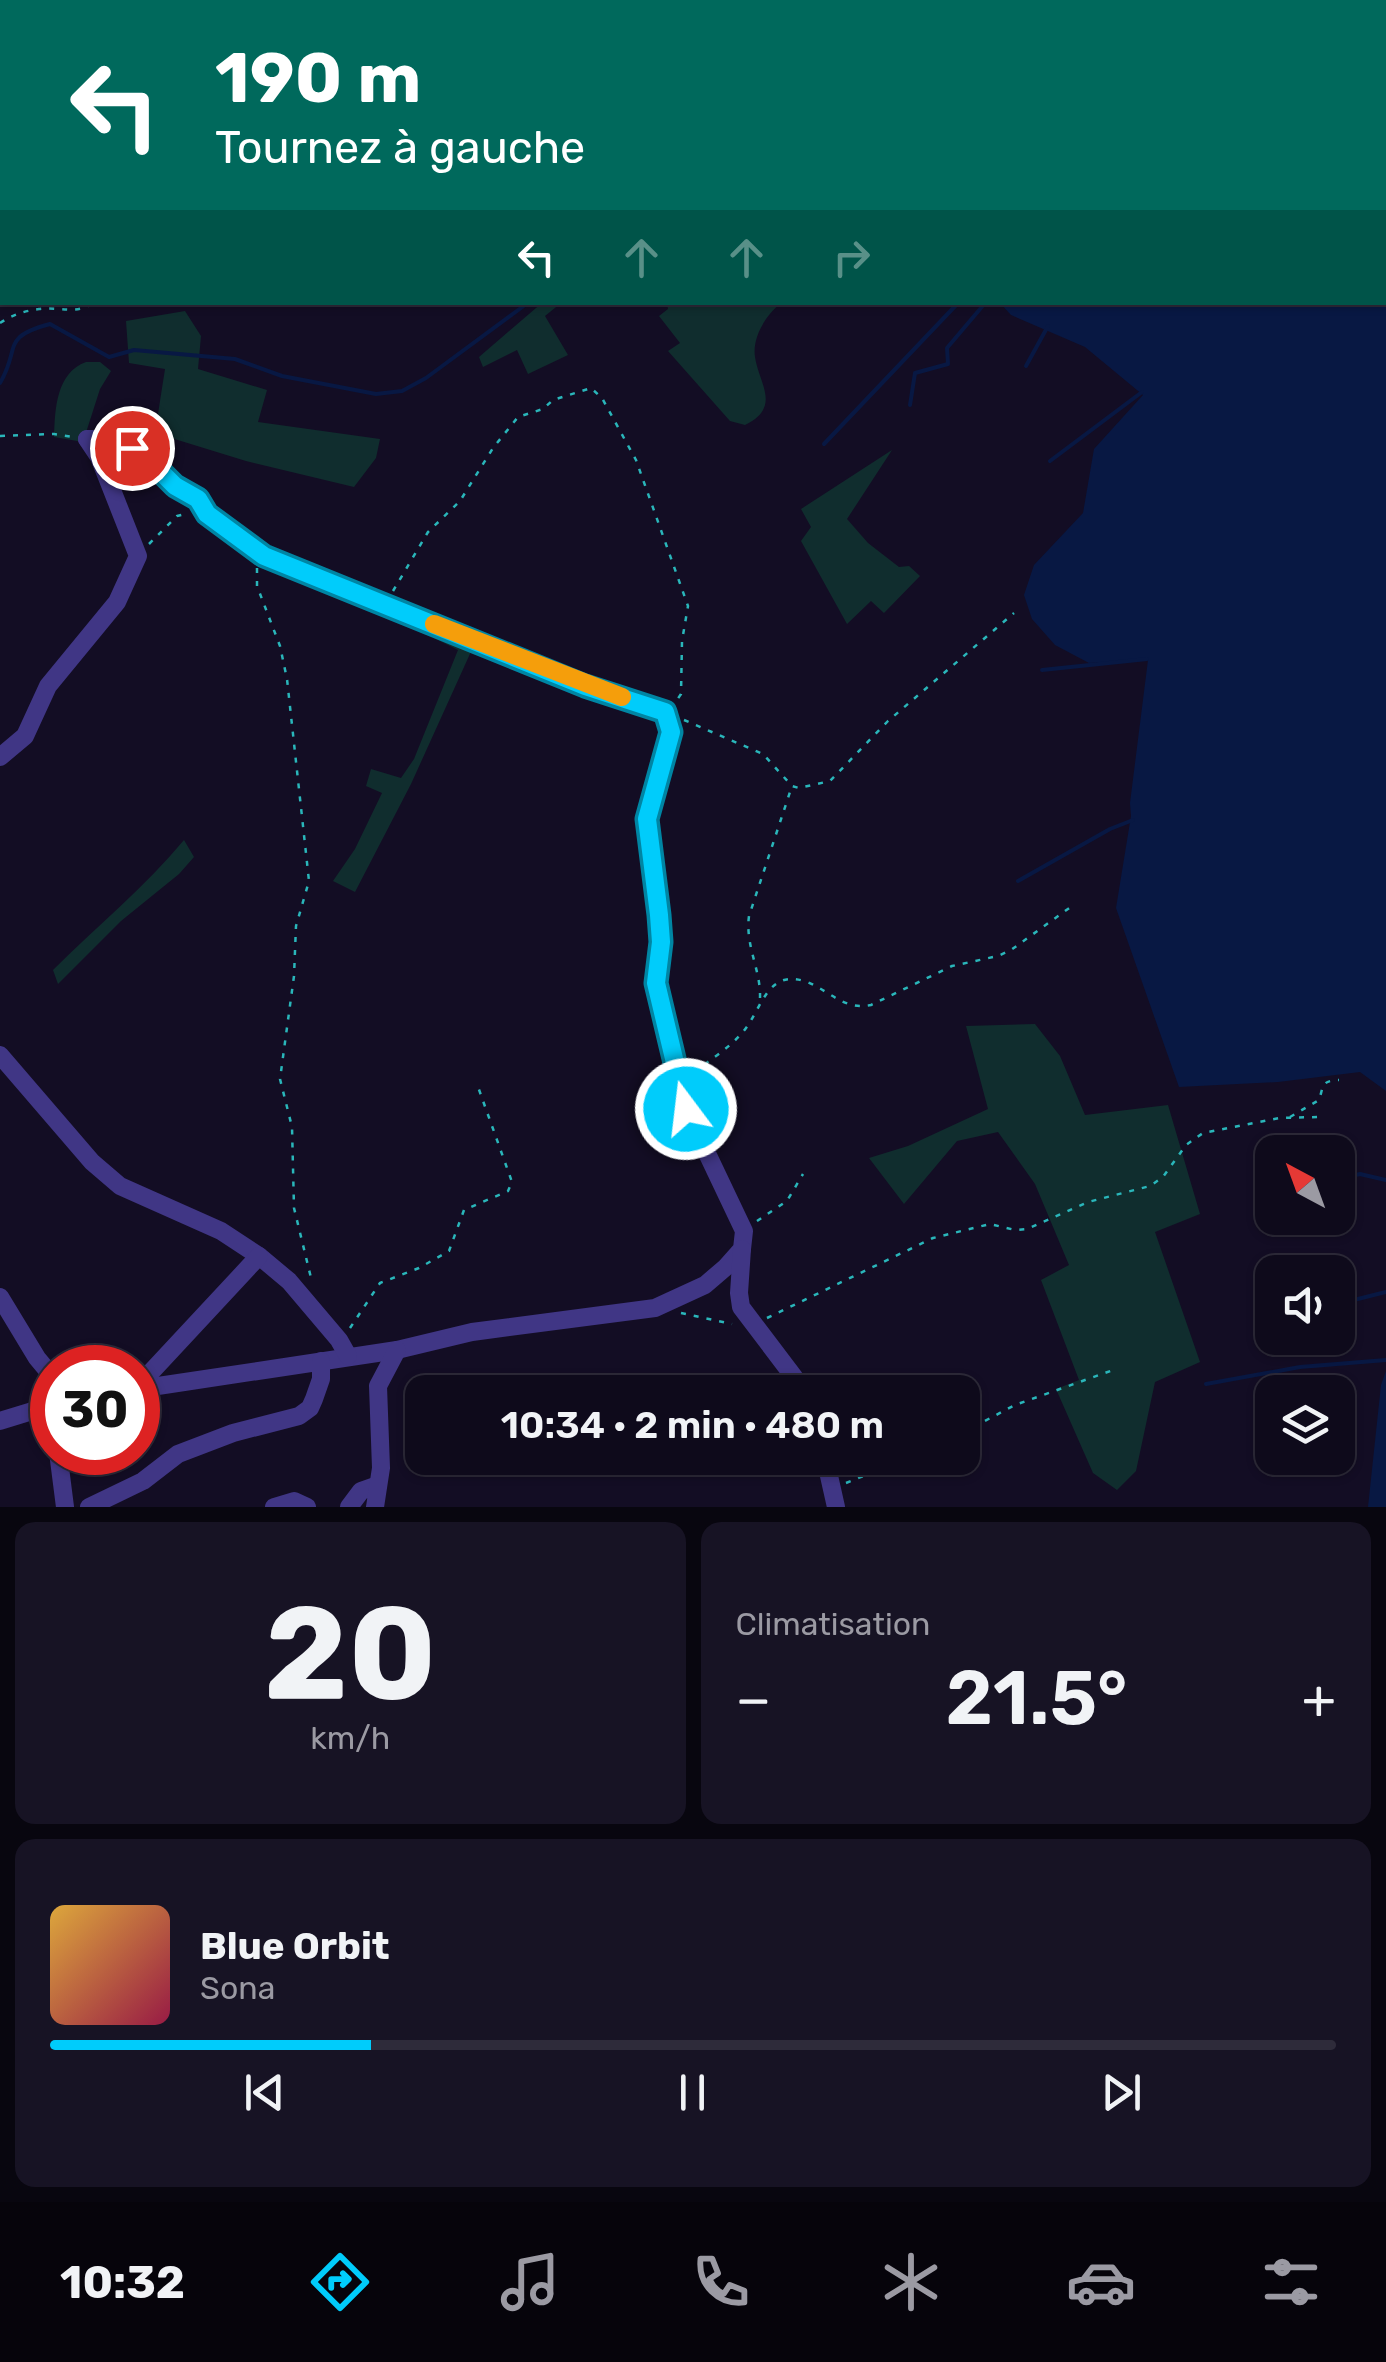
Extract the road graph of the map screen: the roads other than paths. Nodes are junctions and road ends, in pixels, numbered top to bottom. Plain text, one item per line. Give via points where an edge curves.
1 (0, 757) edge
2 (0, 1055) edge
3 (743, 1240) junction
4 (259, 1256) junction
5 (0, 1297) edge
6 (32, 1345) edge
7 (344, 1349) junction
8 (396, 1350) junction
9 (322, 1361) junction
10 (160, 1364) edge
11 (792, 1375) edge
12 (160, 1385) edge
13 (30, 1412) edge
14 (0, 1421) edge
15 (60, 1475) edge
16 (378, 1485) junction
17 (62, 1506) edge
18 (89, 1507) edge
19 (274, 1507) edge
20 (307, 1507) edge
21 (349, 1507) edge
22 (375, 1507) edge

1 - 3 street via 25,736 48,686 117,602 138,556 87,438 132,448 257,552 585,686 665,712 671,732 647,819 660,928 656,983 686,1109
2 - 4 street via 120,1186 221,1230
3 - 8 street via 705,1284 655,1308 472,1332
3 - 11 street via 741,1306
4 - 7 street
4 - 10 street
5 - 6 street
7 - 8 street
7 - 9 street
8 - 16 street via 378,1386
9 - 12 street
9 - 18 street via 314,1399 299,1416 178,1454
13 - 14 street
15 - 17 street
16 - 21 street via 360,1491
16 - 22 street
19 - 20 street via 294,1501

